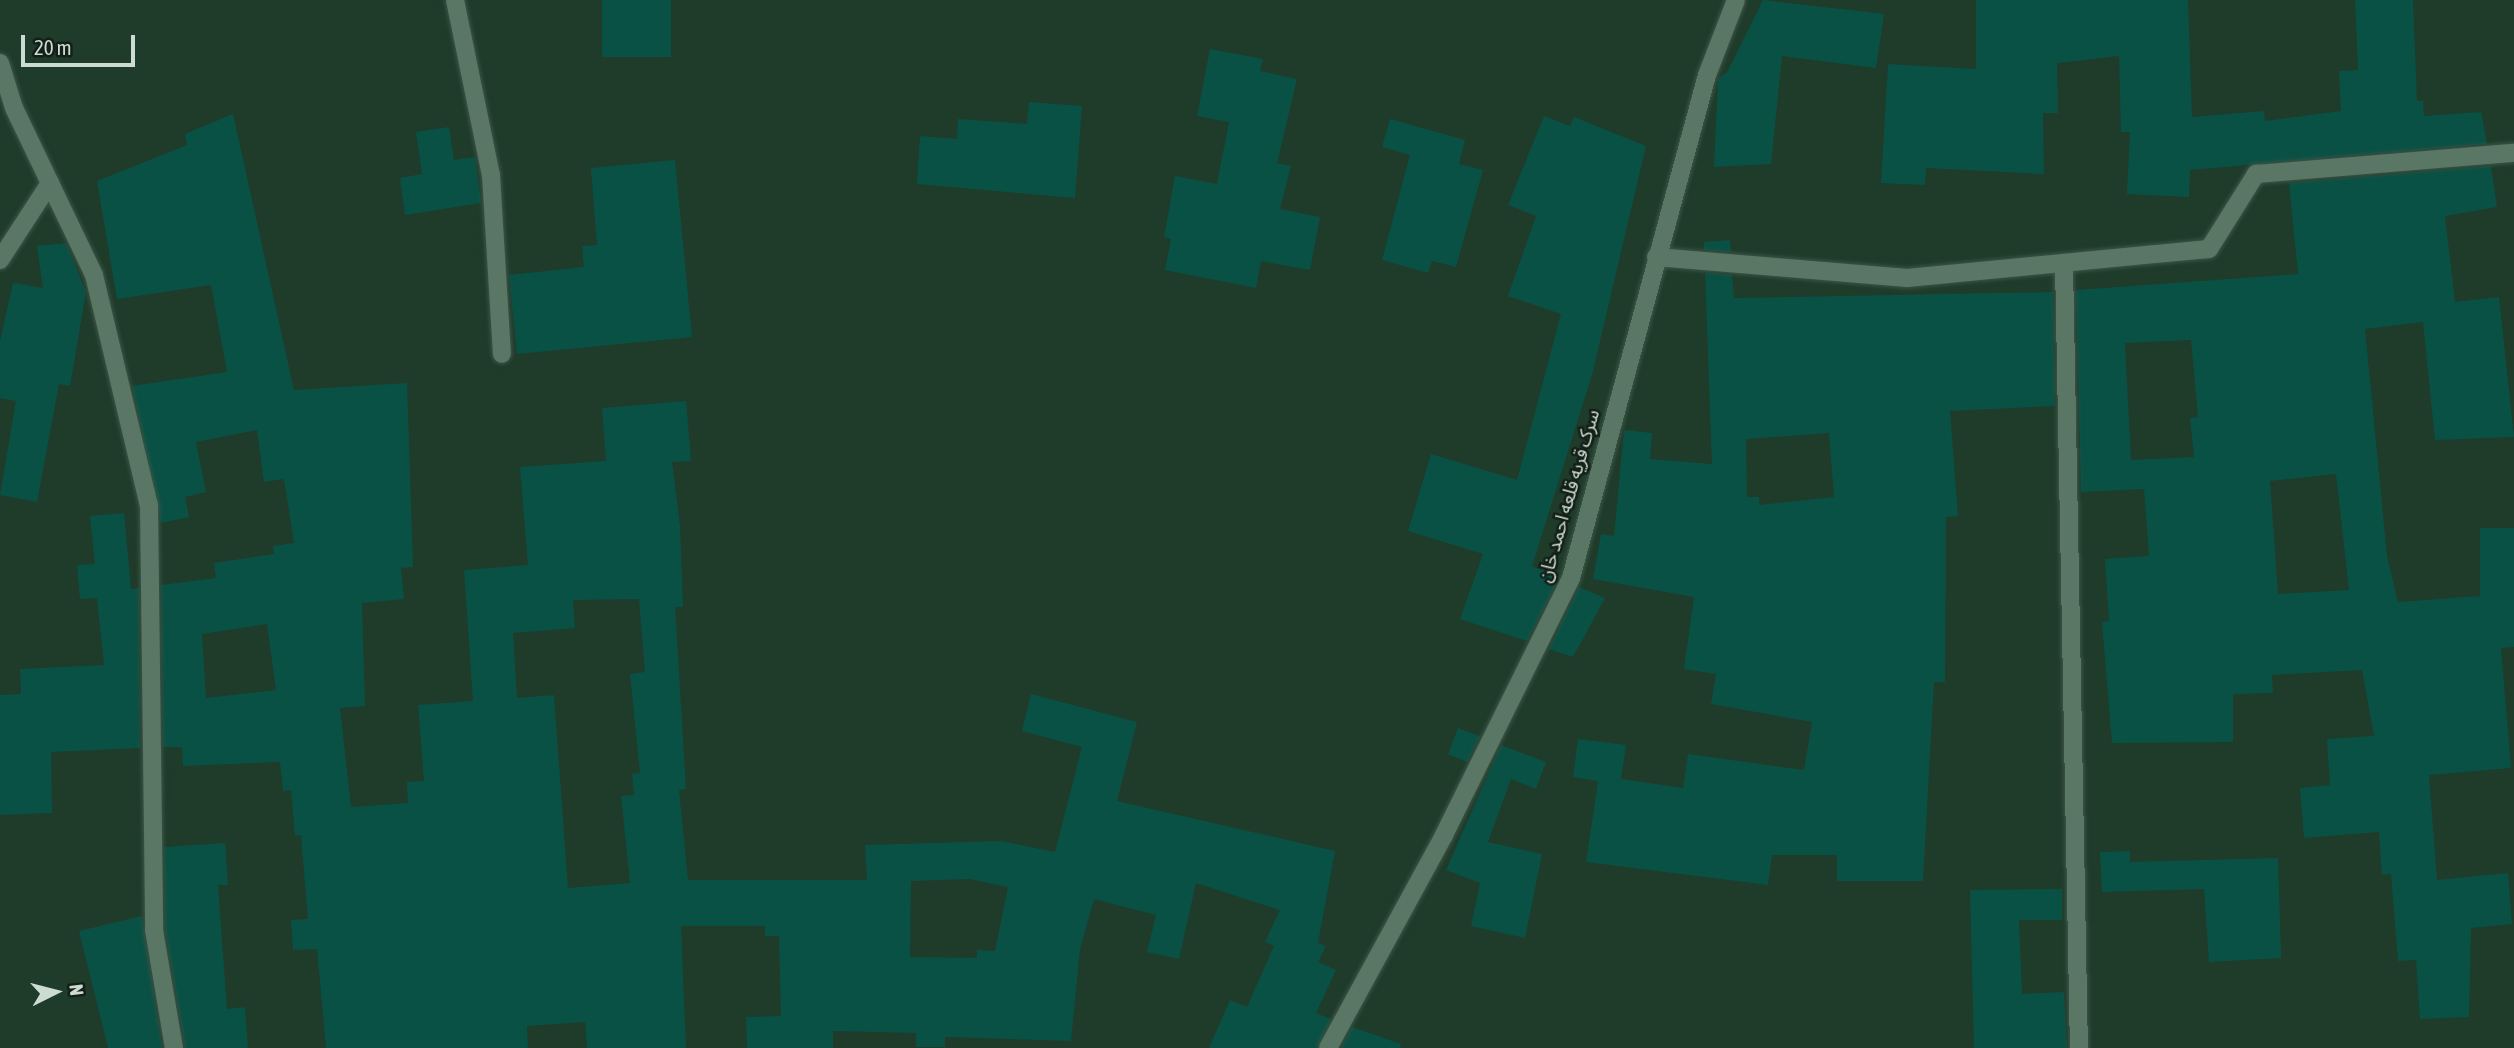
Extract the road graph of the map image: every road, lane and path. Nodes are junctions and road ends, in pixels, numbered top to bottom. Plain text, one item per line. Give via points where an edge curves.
1 (455, 0) edge
2 (1736, 0) edge
3 (0, 63) edge
4 (2514, 153) edge
5 (50, 183) junction
6 (1656, 257) junction
7 (0, 260) edge
8 (2064, 263) junction
9 (502, 354) dead end
10 (174, 1048) edge
11 (1328, 1048) edge
12 (2079, 1048) edge

1 - 9 street via 491,174
2 - 6 street, سرک قریه قلعه احمد خان via 1707,75
3 - 5 street
4 - 8 street via 2256,174 2209,249
5 - 7 street
5 - 10 street via 94,275 149,505 154,930
6 - 8 street via 1907,278
6 - 11 street, سرک قریه قلعه احمد خان via 1571,578 1444,835
8 - 12 street

